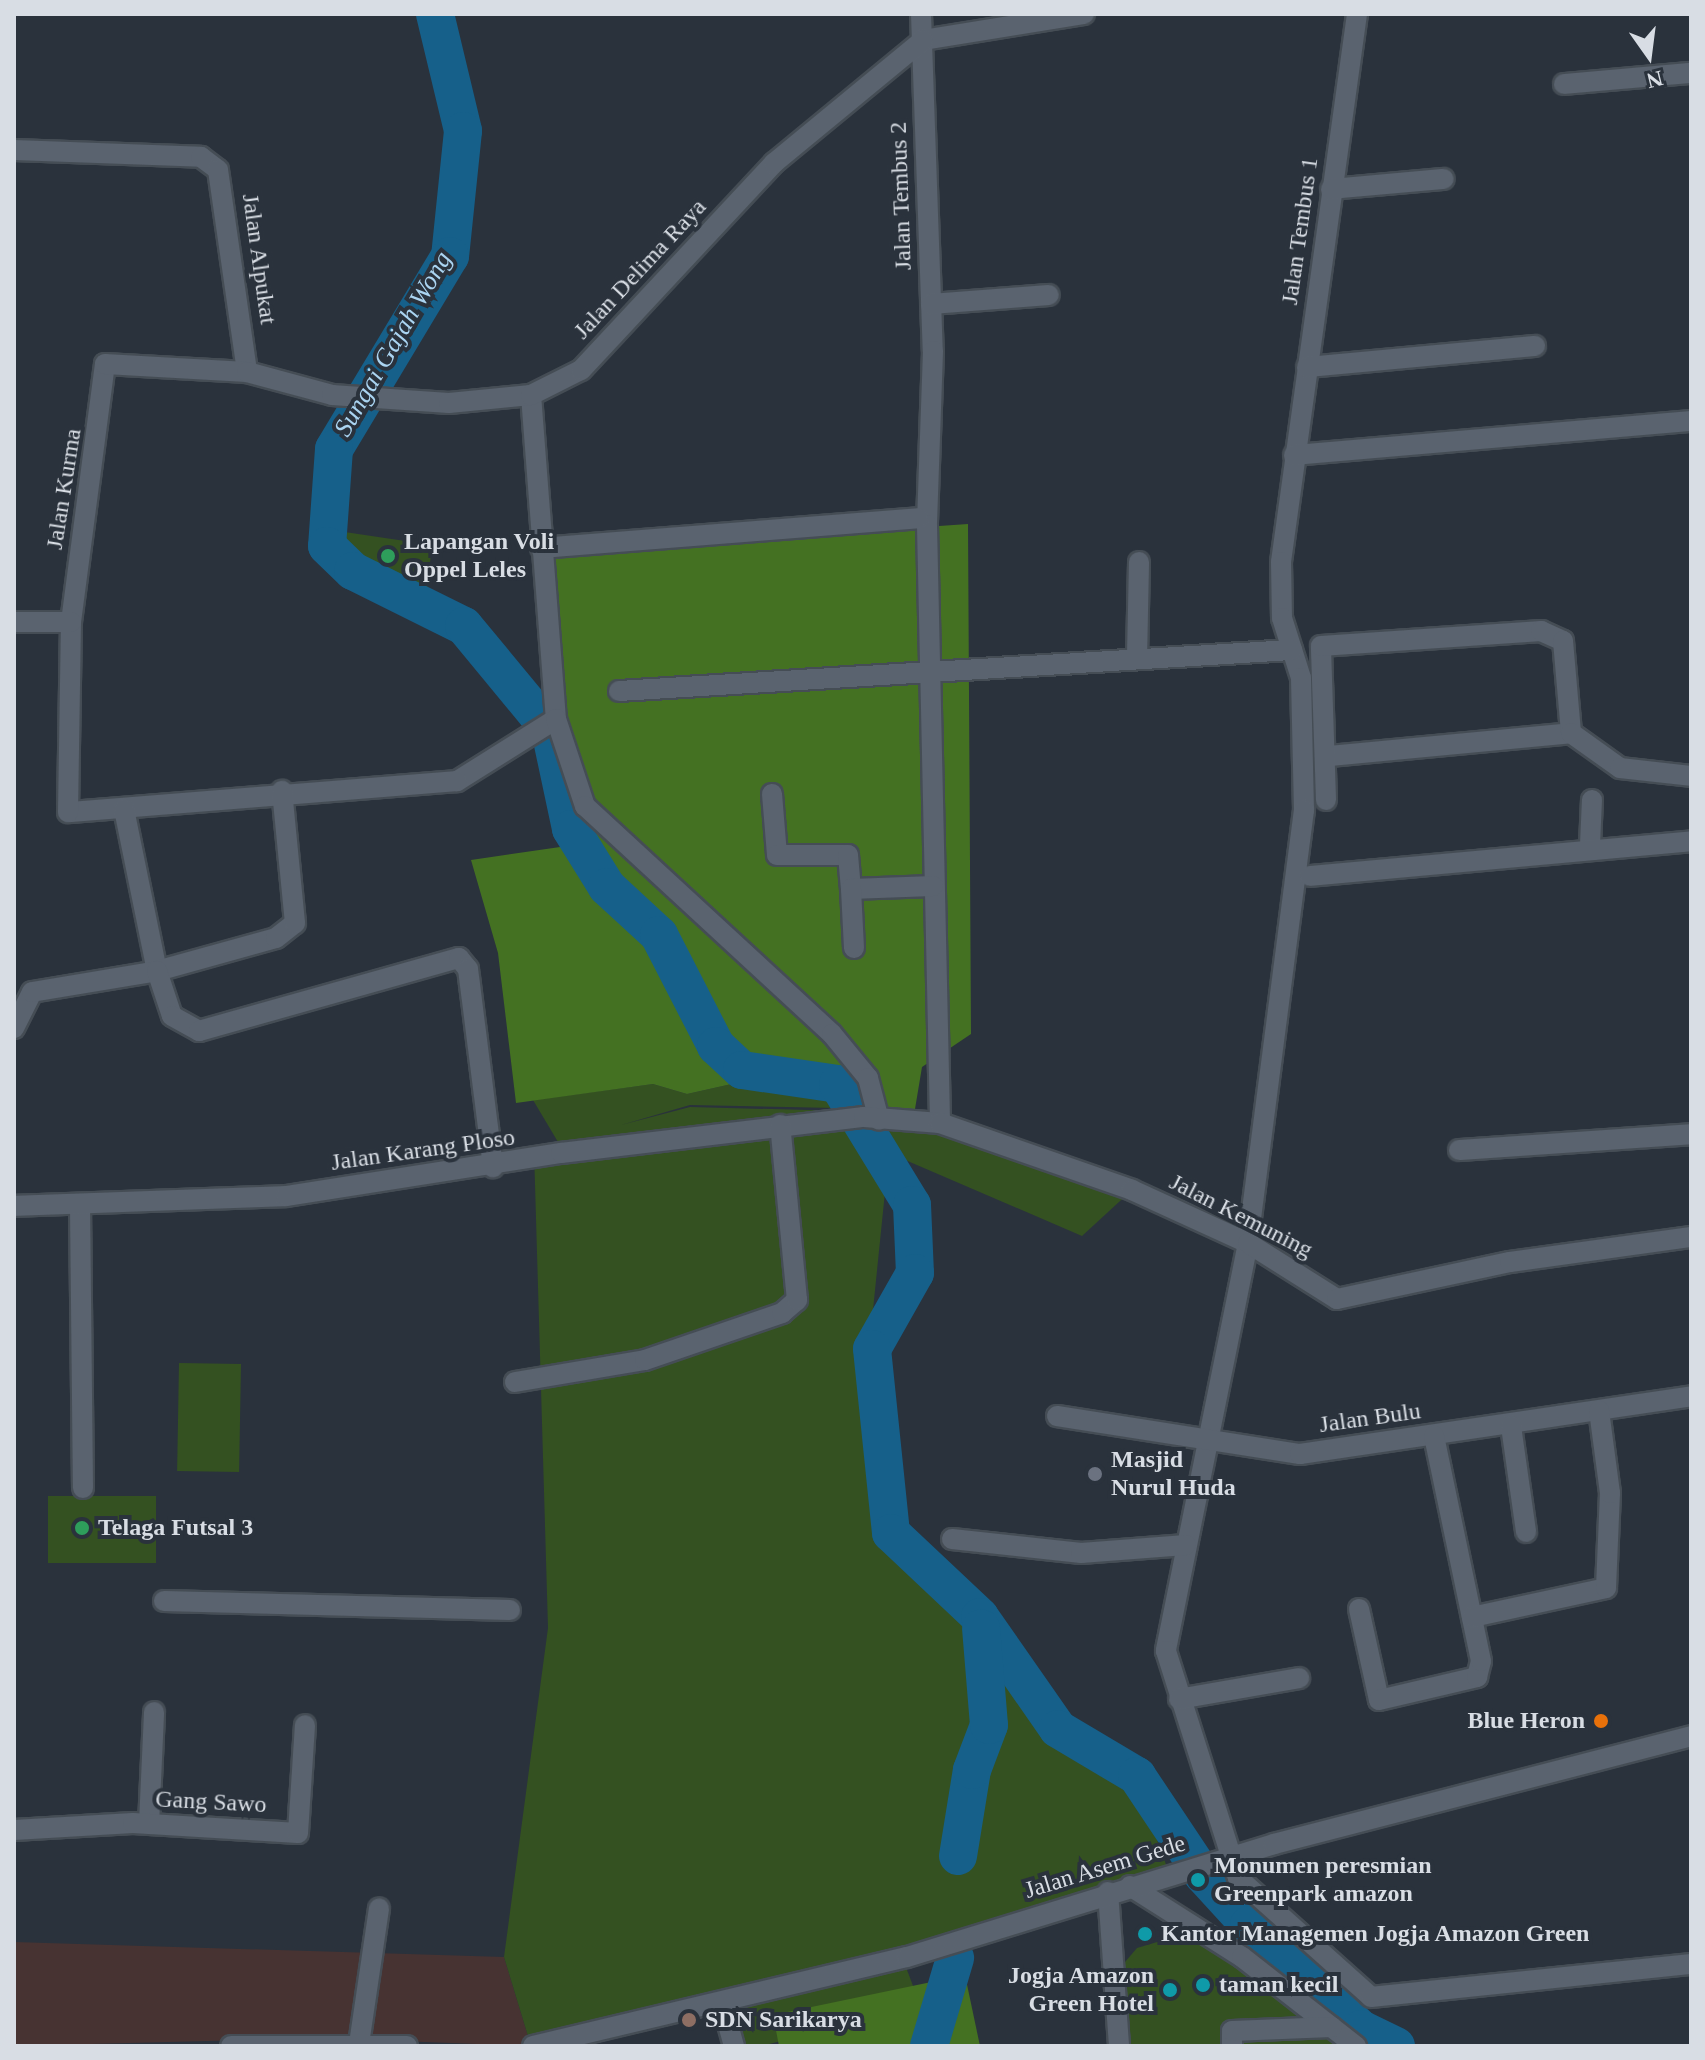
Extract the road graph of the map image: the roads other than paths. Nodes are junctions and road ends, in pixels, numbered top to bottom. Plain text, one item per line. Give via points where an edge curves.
1 (921, 14) edge
2 (1084, 14) edge
3 (1357, 14) edge
4 (923, 40) junction
5 (1691, 73) edge
6 (1564, 84) dead end
7 (14, 150) edge
8 (1444, 179) dead end
9 (1331, 189) junction
10 (1049, 295) dead end
11 (931, 304) junction
12 (1535, 346) dead end
13 (105, 364) joint
14 (1307, 367) junction
15 (247, 372) junction
16 (531, 395) junction
17 (1691, 421) edge
18 (1294, 455) junction
19 (918, 518) dead end
20 (541, 548) junction
21 (1139, 562) dead end
22 (14, 622) edge
23 (71, 622) junction
24 (1292, 650) junction
25 (1137, 658) junction
26 (932, 670) junction
27 (619, 691) dead end
28 (545, 726) junction
29 (1571, 733) junction
30 (1329, 756) junction
31 (1691, 776) edge
32 (282, 791) junction
33 (772, 794) dead end
34 (1326, 800) dead end
35 (1592, 800) dead end
36 (124, 809) junction
37 (1691, 841) edge
38 (1590, 845) junction
39 (1310, 876) dead end
40 (933, 886) junction
41 (851, 889) junction
42 (854, 948) dead end
43 (157, 971) junction
44 (14, 1028) edge
45 (872, 1118) junction
46 (940, 1123) junction
47 (780, 1125) junction
48 (1691, 1134) edge
49 (1459, 1150) dead end
50 (493, 1167) junction
51 (80, 1204) junction
52 (14, 1206) edge
53 (1691, 1237) edge
54 (1248, 1243) junction
55 (515, 1382) dead end
56 (1691, 1396) edge
57 (1599, 1411) junction
58 (1057, 1416) dead end
59 (1511, 1426) junction
60 (1434, 1436) junction
61 (1206, 1443) junction
62 (83, 1488) dead end
63 (1526, 1532) dead end
64 (952, 1539) dead end
65 (1186, 1545) junction
66 (164, 1601) dead end
67 (1359, 1609) dead end
68 (510, 1610) dead end
69 (1472, 1617) junction
70 (1299, 1678) dead end
71 (1179, 1699) junction
72 (154, 1712) dead end
73 (305, 1725) dead end
74 (1691, 1736) edge
75 (149, 1824) junction
76 (14, 1830) edge
77 (1234, 1856) junction
78 (1139, 1883) junction
79 (1108, 1892) junction
80 (379, 1908) dead end
81 (1691, 1964) edge
82 (722, 2003) junction
83 (1332, 2027) junction
84 (359, 2044) junction
85 (231, 2046) edge
86 (407, 2046) edge
87 (533, 2046) edge
88 (734, 2046) edge
89 (1119, 2046) edge
90 (1232, 2046) edge
91 (1356, 2046) edge

1 - 4 street, Jalan Tembus 2
2 - 4 street
3 - 9 street, Jalan Tembus 1
4 - 11 street, Jalan Tembus 2
4 - 16 street, Jalan Delima Raya via 774,163 581,370
5 - 6 street
7 - 15 street, Jalan Alpukat via 201,157 218,170
8 - 9 street
9 - 14 street, Jalan Tembus 1
10 - 11 street
11 - 26 street, Jalan Tembus 2 via 927,525
12 - 14 street
13 - 15 street, Jalan Delima Raya
13 - 23 street, Jalan Kurma
14 - 18 street, Jalan Tembus 1
15 - 16 street, Jalan Delima Raya via 332,395 449,403
16 - 20 street
17 - 18 street
18 - 24 street, Jalan Tembus 1 via 1279,594
19 - 20 street
20 - 28 street
21 - 25 street
22 - 23 street
23 - 36 street, Jalan Kurma via 68,812
24 - 25 street
24 - 54 street, Jalan Tembus 1 via 1301,678 1307,779
25 - 26 street
26 - 27 street
26 - 40 street, Jalan Tembus 2
28 - 32 street via 457,781
28 - 45 street via 585,806 832,1034 868,1078
29 - 30 street
29 - 30 street via 1563,641 1551,632 1321,646
29 - 31 street via 1620,768
30 - 34 street
32 - 36 street
32 - 43 street via 295,923 276,938
33 - 41 street via 775,852 848,855
35 - 38 street
36 - 43 street
37 - 38 street
38 - 39 street
40 - 41 street
40 - 46 street, Jalan Tembus 2
41 - 42 street
43 - 44 street via 32,992
43 - 50 street via 172,1016 199,1031 459,958 468,969
45 - 46 street, Jalan Kemuning
45 - 47 street, Jalan Karang Ploso
46 - 54 street, Jalan Kemuning via 1132,1190
47 - 50 street, Jalan Karang Ploso
47 - 55 street via 797,1300 782,1313 645,1360
48 - 49 street
50 - 51 street, Jalan Karang Ploso via 286,1196
51 - 52 street, Jalan Karang Ploso
51 - 62 street
53 - 54 street, Jalan Kemuning via 1510,1262 1337,1299
54 - 61 street, Jalan Tembus 1
56 - 57 street, Jalan Bulu
57 - 59 street, Jalan Bulu
57 - 69 street via 1610,1493 1606,1588
58 - 61 street, Jalan Bulu
59 - 60 street, Jalan Bulu
59 - 63 street
60 - 61 street, Jalan Bulu via 1300,1454
60 - 69 street
61 - 65 street, Jalan Tembus 1
64 - 65 street via 1081,1553
65 - 71 street, Jalan Tembus 1 via 1166,1651
66 - 68 street
67 - 69 street via 1379,1700 1475,1680 1481,1661
70 - 71 street
71 - 77 street, Jalan Tembus 1
72 - 75 street
73 - 75 street, Gang Sawo via 298,1833
74 - 77 street, Jalan Asem Gede
75 - 76 street, Gang Sawo
77 - 78 street, Jalan Asem Gede
77 - 81 street, Jalan Tembus 1 via 1248,1892 1371,1997
78 - 79 street, Jalan Asem Gede
78 - 83 street
79 - 82 street, Jalan Asem Gede via 907,1957
79 - 89 street
80 - 84 street
82 - 87 street, Jalan Asem Gede
82 - 88 street
83 - 90 street via 1232,2031
83 - 91 street
84 - 85 street
84 - 86 street

